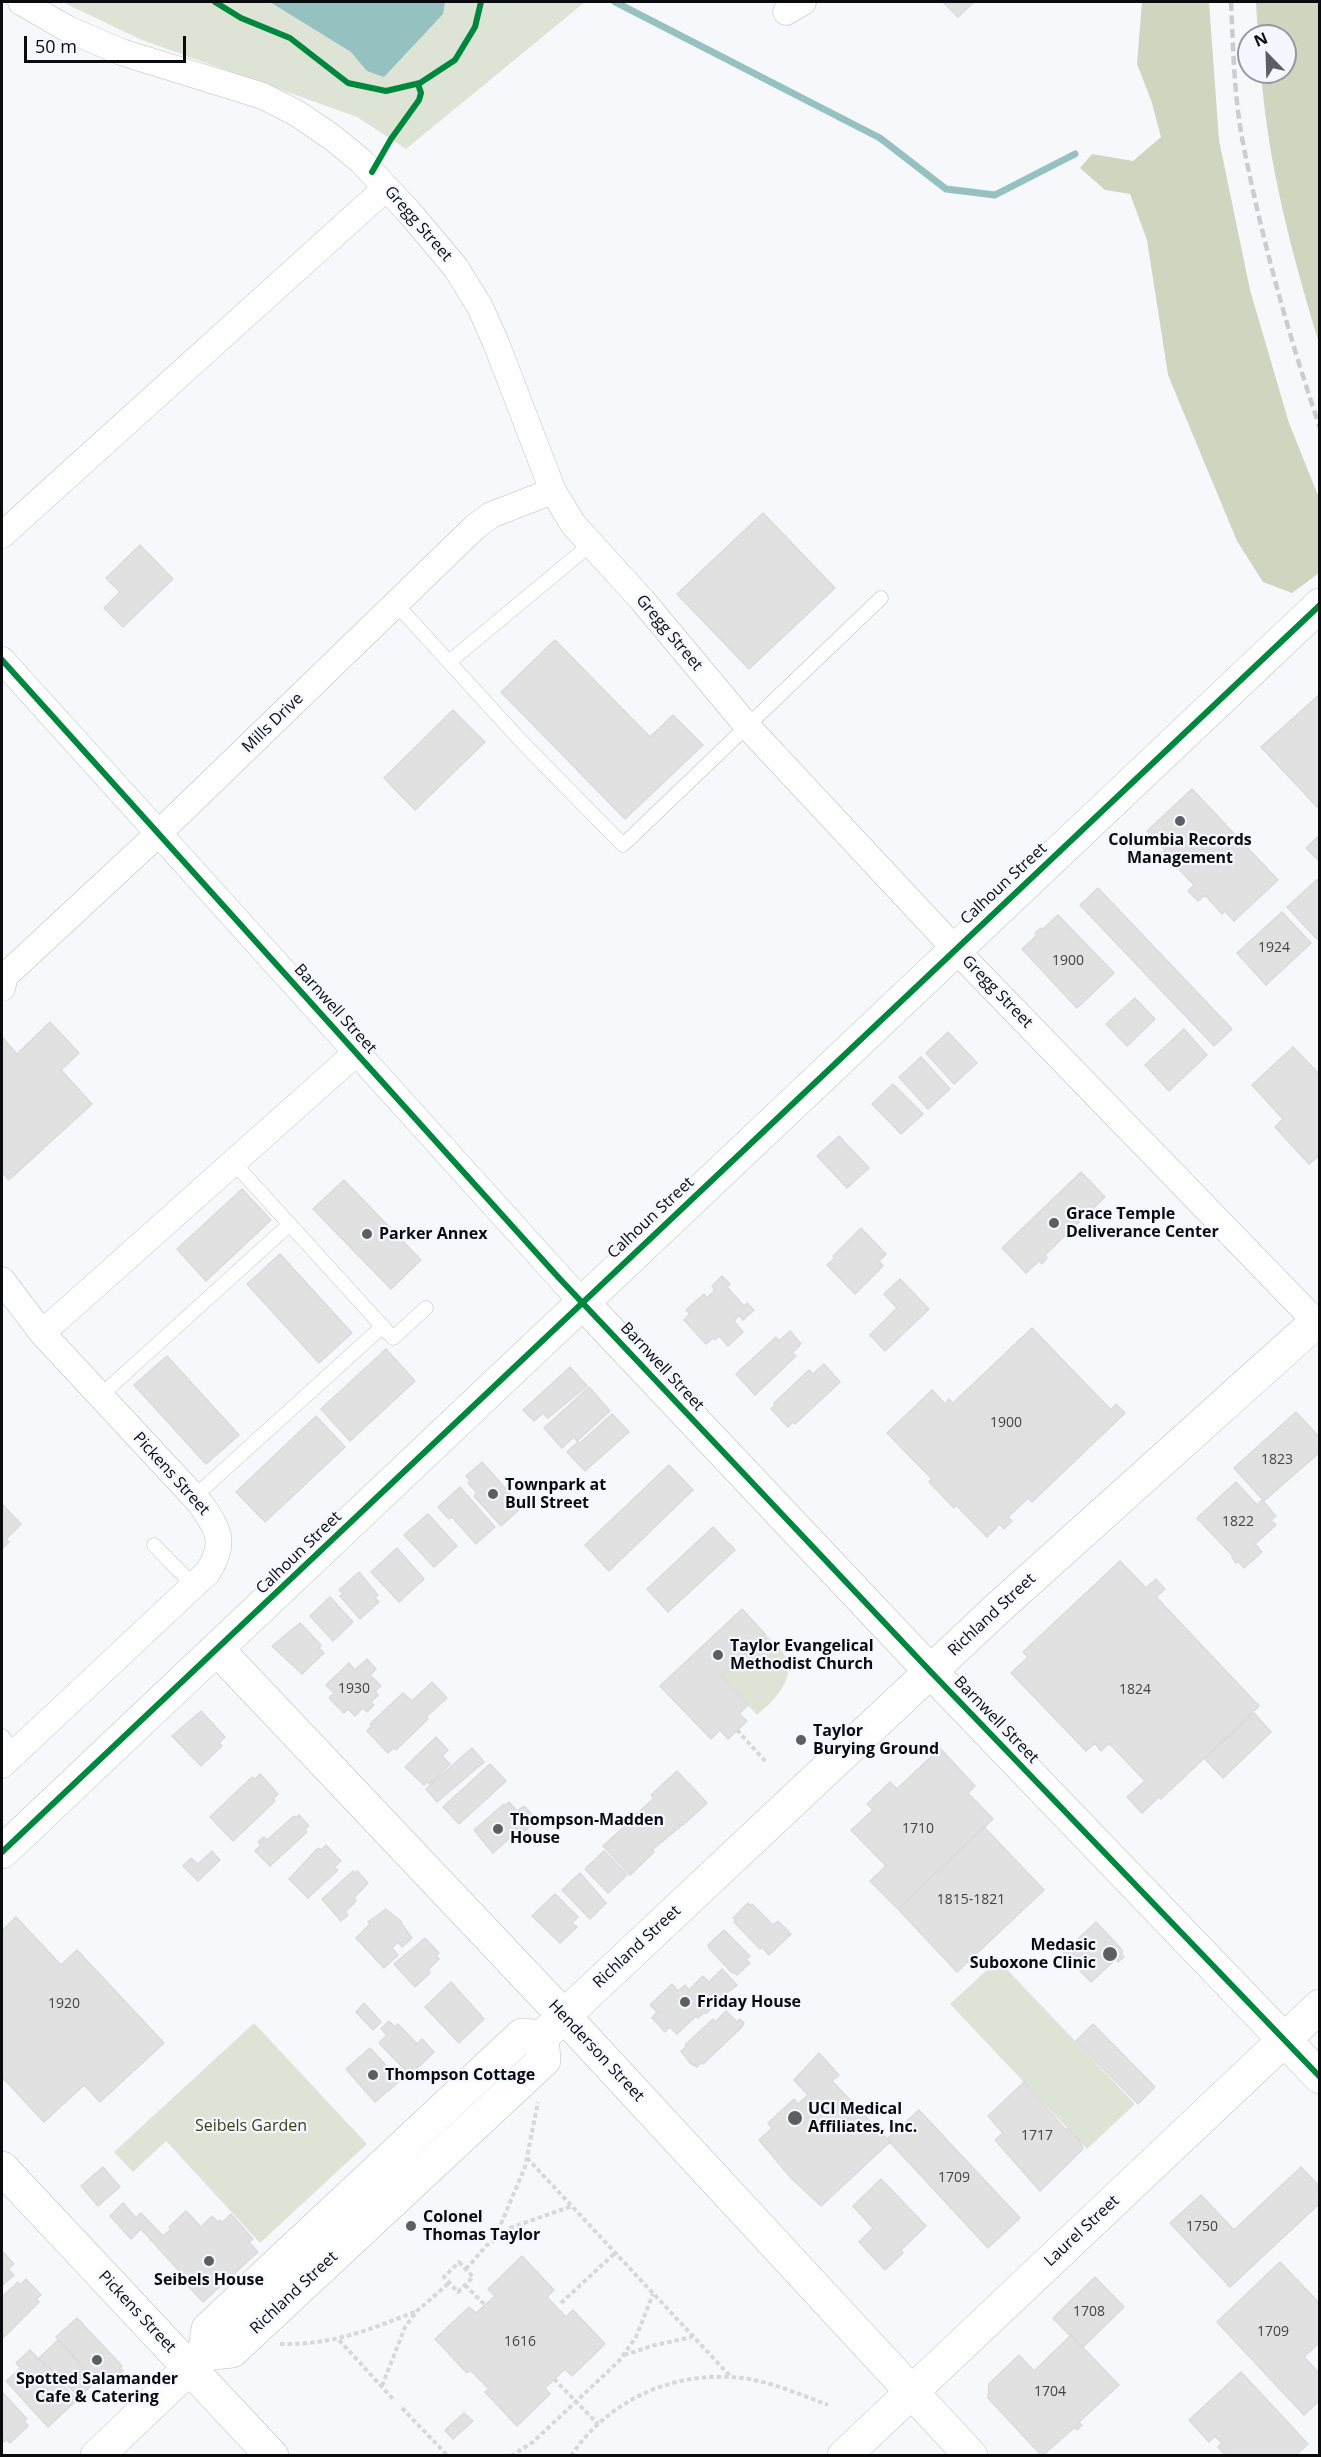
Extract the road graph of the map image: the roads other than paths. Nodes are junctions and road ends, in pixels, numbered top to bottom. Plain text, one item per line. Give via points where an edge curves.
1 (21, 2) edge
2 (386, 188) junction
3 (553, 491) junction
4 (2, 534) edge
5 (591, 544) junction
6 (881, 598) dead end
7 (396, 604) junction
8 (1320, 605) edge
9 (2, 660) edge
10 (449, 662) junction
11 (748, 727) junction
12 (159, 833) junction
13 (955, 949) junction
14 (3, 980) edge
15 (356, 1053) junction
16 (233, 1162) junction
17 (290, 1224) junction
18 (2, 1280) edge
19 (582, 1302) junction
20 (426, 1308) dead end
21 (1315, 1315) edge
22 (383, 1326) junction
23 (42, 1333) junction
24 (100, 1396) junction
25 (194, 1497) junction
26 (154, 1545) dead end
27 (193, 1585) junction
28 (217, 1649) junction
29 (931, 1672) junction
30 (6, 1751) edge
31 (2, 1852) edge
32 (1320, 2006) edge
33 (553, 2027) junction
34 (1284, 2040) junction
35 (1320, 2078) edge
36 (430, 2121) junction
37 (453, 2144) junction
38 (2, 2168) edge
39 (301, 2242) junction
40 (323, 2266) junction
41 (197, 2361) junction
42 (910, 2392) junction
43 (97, 2456) edge
44 (272, 2456) edge
45 (844, 2456) edge
46 (971, 2456) edge

1 - 2 street, Gregg Street via 66,28 121,52 263,96 333,138
2 - 3 street, Gregg Street via 456,268 480,307
2 - 4 street
3 - 5 street, Gregg Street
3 - 7 street, Mills Drive via 491,515
5 - 10 lane
5 - 11 street, Gregg Street
6 - 11 lane
7 - 10 lane
7 - 12 street, Mills Drive
8 - 13 street, Calhoun Street
9 - 12 street, Barnwell Street
10 - 11 lane via 622,845
11 - 13 street, Gregg Street
12 - 14 street, Mills Drive
12 - 15 street, Barnwell Street
13 - 19 street, Calhoun Street
13 - 21 street, Gregg Street
15 - 16 street
15 - 19 street, Barnwell Street
16 - 17 lane
16 - 23 street
17 - 22 lane
17 - 24 lane
18 - 23 street, Pickens Street
19 - 28 street, Calhoun Street
19 - 29 street, Barnwell Street
20 - 22 lane via 393,1338
21 - 29 street, Richland Street
22 - 25 lane
23 - 24 street, Pickens Street
24 - 25 street, Pickens Street
25 - 27 street, Pickens Street via 219,1537 214,1562
26 - 27 lane
27 - 30 street, Pickens Street
28 - 31 street, Calhoun Street
28 - 33 street, Henderson Street
29 - 33 street, Richland Street
29 - 34 street, Barnwell Street
32 - 34 street, Laurel Street
33 - 36 street, Richland Street via 522,2035
33 - 37 street, Richland Street via 544,2060
33 - 42 street, Henderson Street
34 - 35 street, Barnwell Street
34 - 42 street, Laurel Street
36 - 37 street
36 - 39 street, Richland Street
37 - 40 street, Richland Street
38 - 41 street, Pickens Street
39 - 40 street
39 - 41 street, Richland Street via 208,2329
40 - 41 street, Richland Street via 232,2351
41 - 43 street
41 - 44 street, Pickens Street
42 - 45 street, Laurel Street
42 - 46 street, Henderson Street

